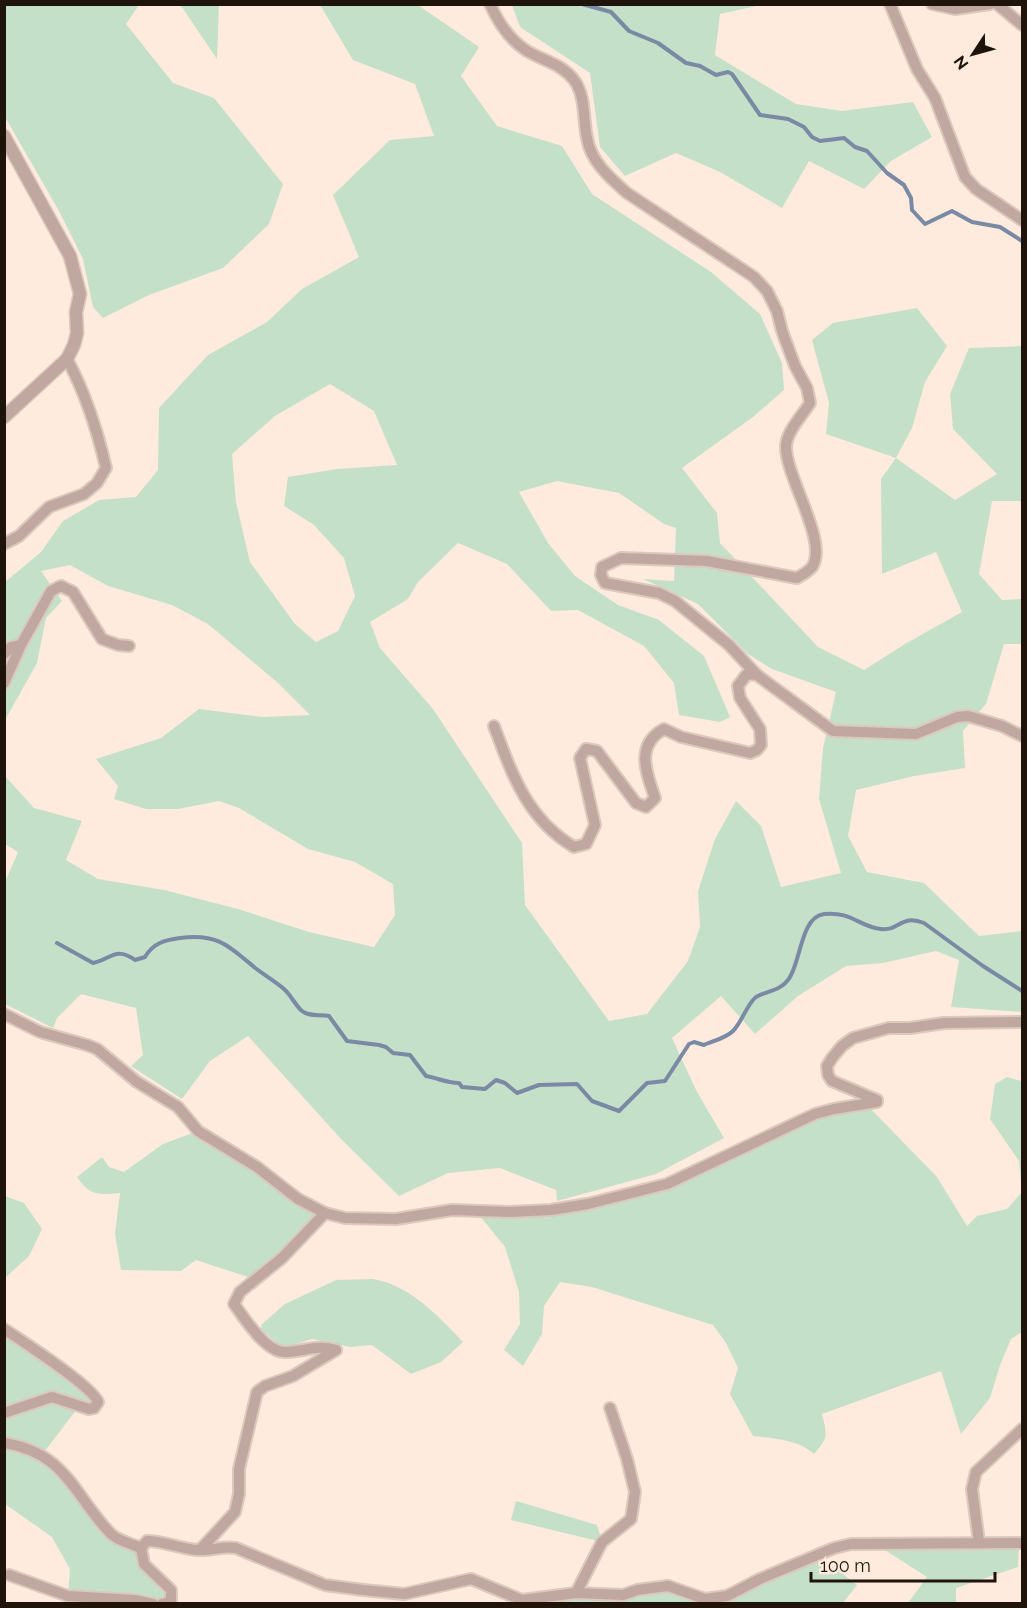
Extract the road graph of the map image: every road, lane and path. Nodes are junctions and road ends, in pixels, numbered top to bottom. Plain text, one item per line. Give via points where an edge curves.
1 (490, 4) edge
2 (890, 4) edge
3 (932, 4) edge
4 (990, 4) edge
5 (997, 4) edge
6 (1023, 25) edge
7 (4, 136) edge
8 (1023, 220) edge
9 (67, 359) junction
10 (4, 417) edge
11 (4, 544) edge
12 (21, 645) junction
13 (129, 646) dead end
14 (4, 654) edge
15 (757, 675) junction
16 (4, 683) edge
17 (494, 726) dead end
18 (1023, 736) edge
19 (4, 1014) edge
20 (1023, 1022) edge
21 (325, 1214) junction
22 (4, 1329) edge
23 (610, 1408) dead end
24 (4, 1413) edge
25 (1023, 1429) edge
26 (4, 1443) edge
27 (979, 1542) junction
28 (1023, 1543) edge
29 (141, 1548) junction
30 (200, 1550) junction
31 (9, 1575) dead end
32 (576, 1593) junction
33 (620, 1599) edge
34 (153, 1604) edge
35 (162, 1604) edge

1 - 15 street via 515,42 566,70 576,82 587,140 608,177 754,277 777,311 810,404 790,433 786,447 795,485 811,520 816,553 812,566 797,578 707,561 621,558 602,567 601,575 605,583 659,592 675,601 729,645
2 - 8 street via 917,69 935,98 965,177 976,189
3 - 4 street via 955,9
5 - 6 street
7 - 9 street via 70,256 80,294 77,333
9 - 10 street
9 - 11 street via 96,426 106,468 84,494 49,507 19,536
12 - 13 street via 51,591 61,586 73,591 102,639
12 - 14 street via 10,647
12 - 16 street
15 - 17 street via 747,674 738,686 740,698 760,729 761,745 757,750 750,753 681,737 664,729 653,736 645,752 655,798 646,807 636,803 597,751 586,749 580,758 595,825 586,844 574,846 556,836 531,808 515,782
15 - 18 street via 833,731 916,734 968,716
19 - 21 street via 40,1032 97,1049 137,1082 178,1107 198,1131
20 - 21 street via 889,1028 853,1038 832,1058 827,1066 828,1075 832,1081 877,1102 815,1114 667,1184 551,1210 452,1210 376,1220
21 - 30 street via 282,1258 240,1292 234,1304 258,1337 282,1352 324,1346 336,1350 257,1392 239,1469 235,1512
22 - 24 street via 83,1384 98,1402 89,1409 52,1397
23 - 32 street via 635,1492 631,1519 602,1542
25 - 27 street via 976,1472 972,1489
26 - 29 street via 41,1456 63,1472 113,1536
27 - 28 street
27 - 33 street via 851,1544 760,1579 728,1596 705,1599 668,1586 637,1590
29 - 30 street via 147,1541 159,1541
29 - 35 street via 144,1564 171,1590 171,1602
30 - 32 street via 236,1548 326,1585 363,1590 404,1593 471,1579 522,1600
31 - 34 street via 68,1596
32 - 33 street

